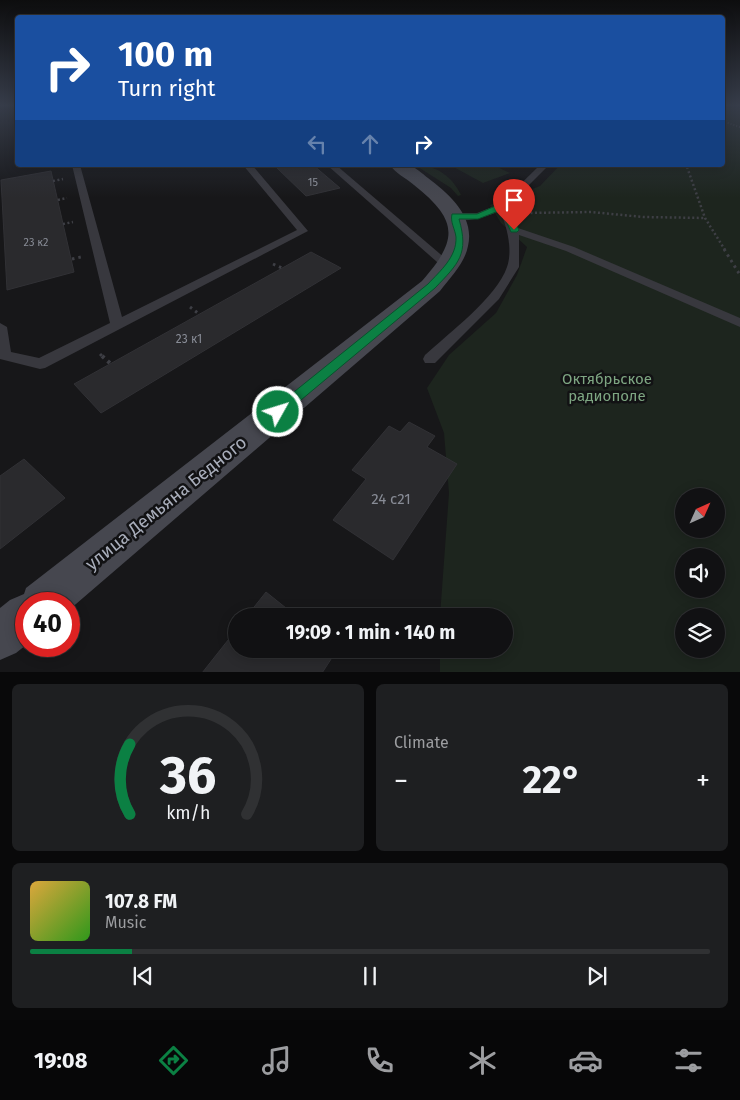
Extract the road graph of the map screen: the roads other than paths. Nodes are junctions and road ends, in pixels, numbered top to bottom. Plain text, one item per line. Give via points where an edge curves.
1 (77, 167) edge
2 (249, 167) edge
3 (334, 167) edge
4 (401, 167) edge
5 (542, 167) edge
6 (505, 211) junction
7 (457, 227) junction
8 (514, 230) junction
9 (449, 268) junction
10 (740, 323) edge
11 (118, 325) junction
12 (0, 326) edge
13 (430, 359) dead end
14 (57, 592) edge
15 (15, 625) edge
16 (0, 637) edge

1 - 11 lane
2 - 11 lane via 303,231
3 - 9 lane
4 - 7 street via 450,206
5 - 6 lane
6 - 7 lane via 478,216
6 - 8 lane
7 - 9 street, улица Демьяна Бедного via 458,252
8 - 10 lane via 570,249
8 - 13 lane via 514,267 493,298
9 - 14 street, улица Демьяна Бедного
11 - 12 lane via 40,364 4,355
15 - 16 street

